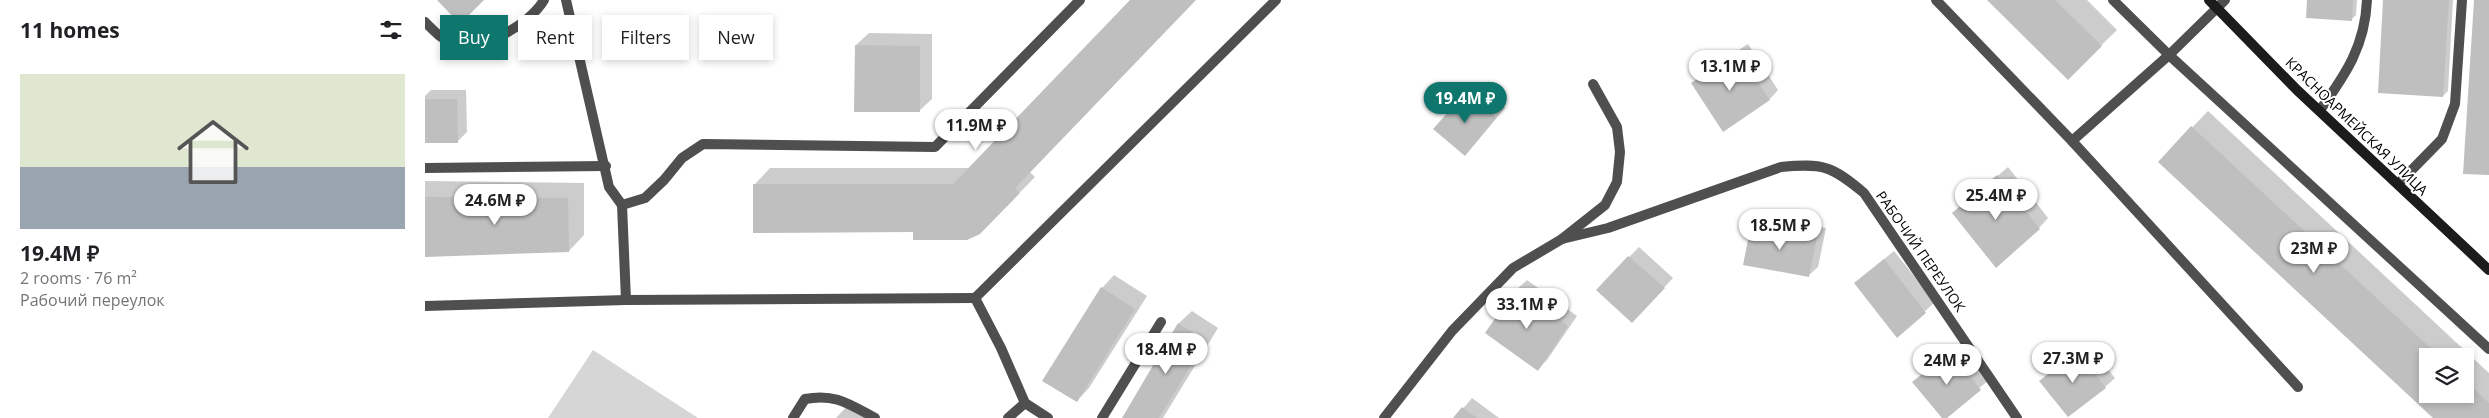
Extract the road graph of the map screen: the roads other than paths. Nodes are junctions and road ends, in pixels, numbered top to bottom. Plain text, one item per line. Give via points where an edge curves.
1 (544, 0) edge
2 (566, 0) edge
3 (1080, 0) edge
4 (1276, 0) edge
5 (1936, 0) edge
6 (2113, 0) edge
7 (2209, 0) edge
8 (2225, 0) edge
9 (2367, 0) edge
10 (2462, 0) edge
11 (2217, 8) junction
12 (425, 22) edge
13 (2169, 55) junction
14 (1593, 84) dead end
15 (2320, 110) junction
16 (2072, 142) junction
17 (605, 166) junction
18 (425, 168) edge
19 (2398, 184) junction
20 (622, 205) junction
21 (1562, 238) junction
22 (2489, 270) edge
23 (975, 298) junction
24 (626, 300) junction
25 (425, 306) edge
26 (1161, 322) dead end
27 (2489, 349) edge
28 (2298, 388) dead end
29 (1025, 403) junction
30 (793, 418) edge
31 (875, 418) edge
32 (1008, 418) edge
33 (1048, 418) edge
34 (1102, 418) edge
35 (1384, 418) edge
36 (2017, 418) edge

1 - 12 street via 540,8 509,33 472,45 455,44 440,37
2 - 17 street
3 - 20 street via 935,147 703,144 682,158 645,198
4 - 23 street
5 - 16 street
6 - 13 street
7 - 11 main road, КРАСНОАРМЕЙСКАЯ УЛИЦА
8 - 11 street
9 - 15 street via 2366,25 2347,74
10 - 19 street via 2455,104 2442,139
11 - 13 street
11 - 15 main road, КРАСНОАРМЕЙСКАЯ УЛИЦА
13 - 16 street
13 - 27 street
14 - 21 street via 1617,128 1620,152 1617,182 1605,205
15 - 19 main road, КРАСНОАРМЕЙСКАЯ УЛИЦА
16 - 28 street
17 - 18 street
17 - 20 street via 609,187
19 - 22 main road, КРАСНОАРМЕЙСКАЯ УЛИЦА
20 - 24 street
21 - 35 street via 1513,268 1452,331
21 - 36 street, РАБОЧИЙ ПЕРЕУЛОК via 1608,228 1781,167 1827,166 1864,193
23 - 24 street
23 - 29 street
24 - 25 street
26 - 34 street
29 - 32 street
29 - 33 street
30 - 31 street via 805,399 822,396 839,399

